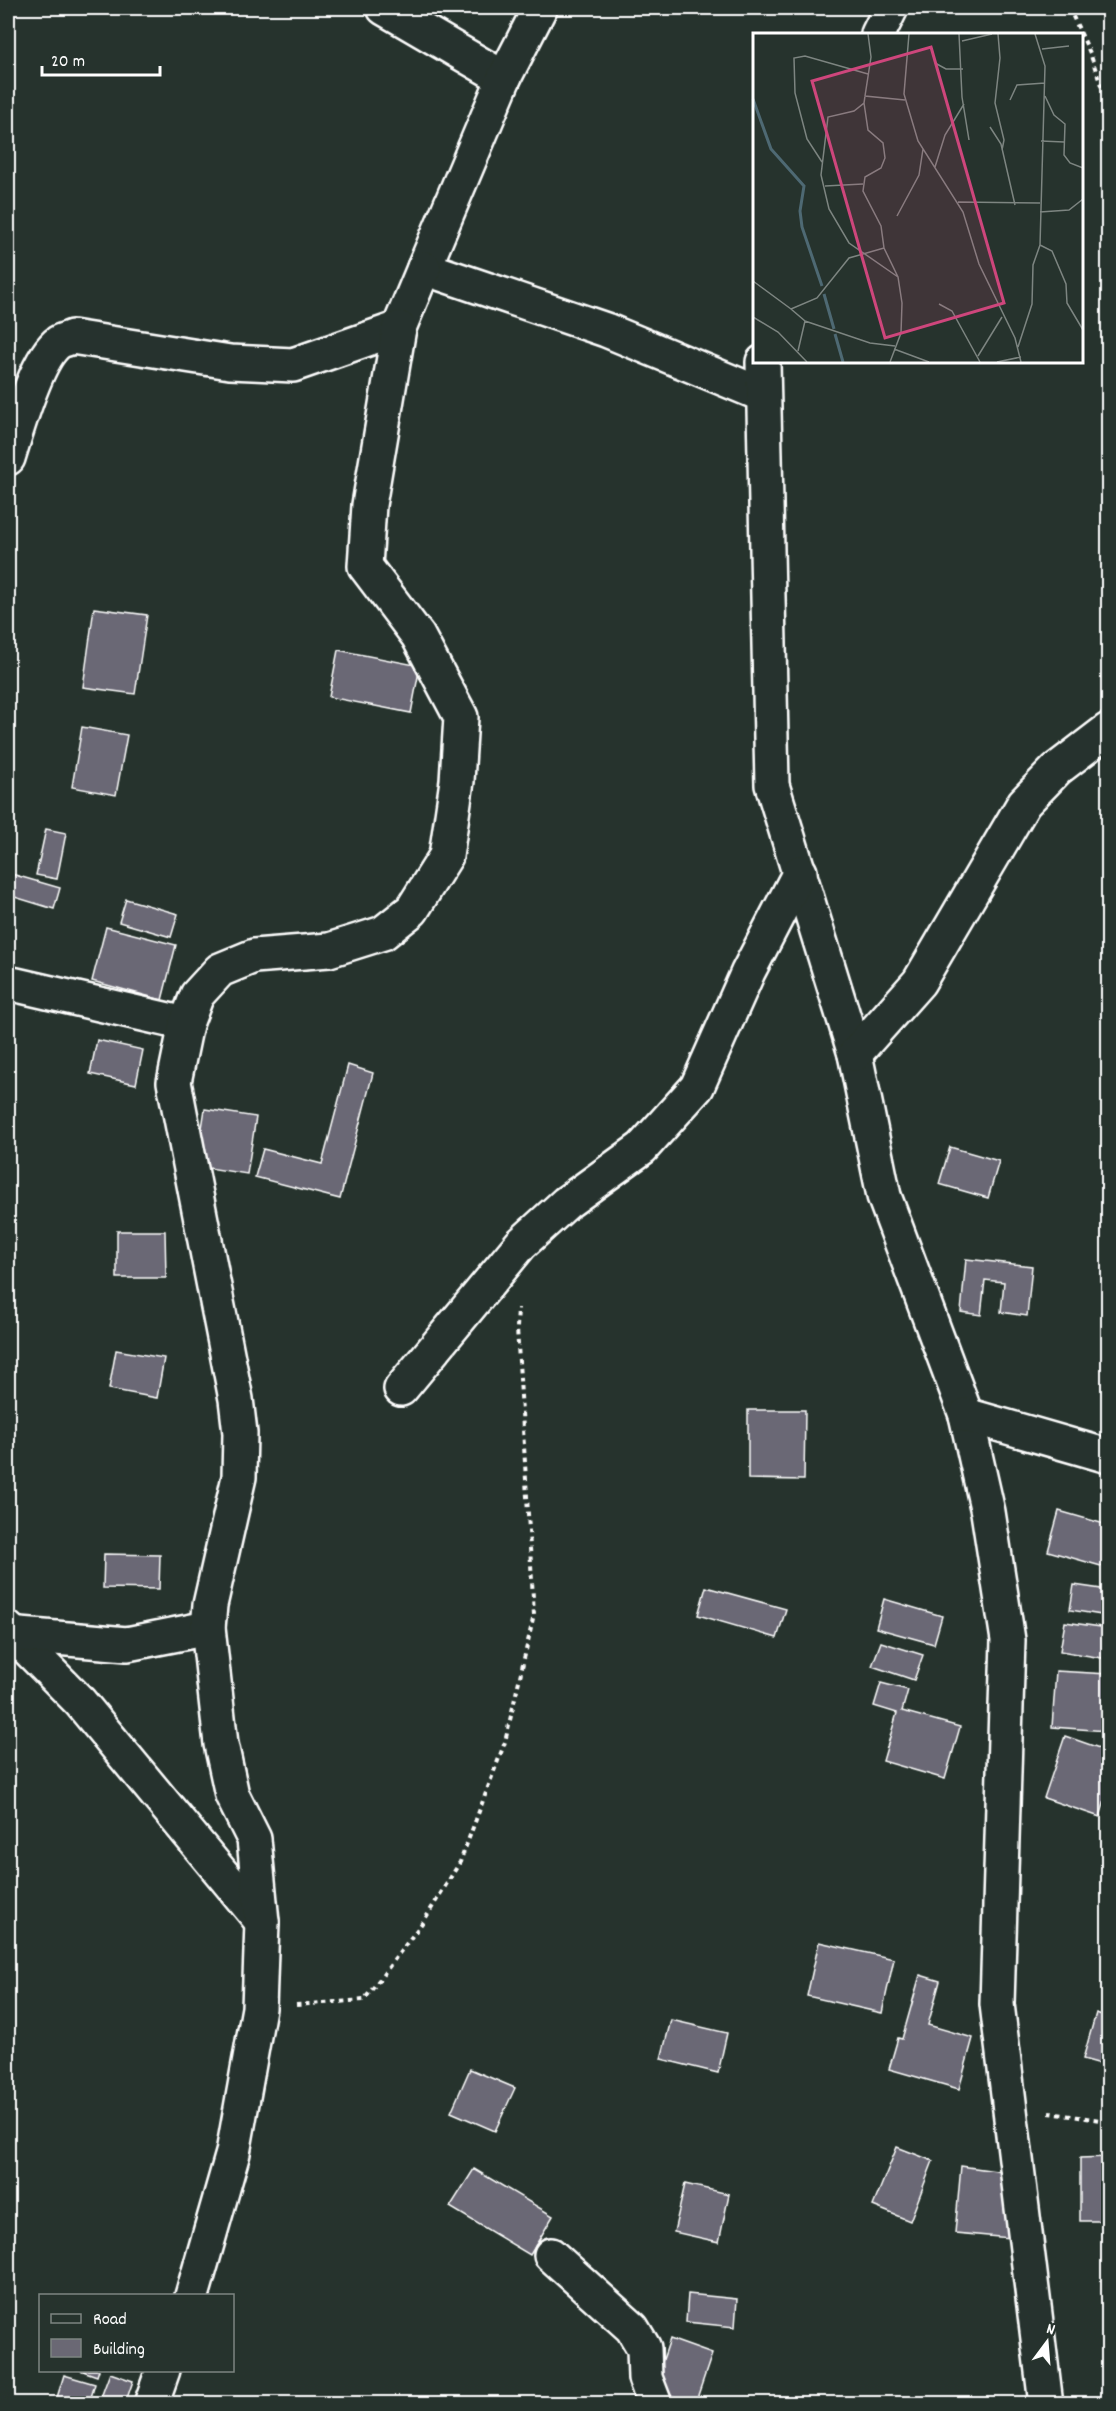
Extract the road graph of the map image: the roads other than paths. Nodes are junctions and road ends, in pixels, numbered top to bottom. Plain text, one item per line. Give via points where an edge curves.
1 (384, 8) edge
2 (540, 8) edge
3 (891, 8) edge
4 (878, 33) edge
5 (504, 78) junction
6 (424, 268) junction
7 (399, 328) junction
8 (763, 363) edge
9 (763, 395) junction
10 (8, 458) edge
11 (1108, 730) edge
12 (800, 872) junction
13 (8, 983) edge
14 (186, 1024) junction
15 (855, 1054) junction
16 (401, 1389) dead end
17 (966, 1415) junction
18 (1108, 1456) edge
19 (208, 1628) junction
20 (9, 1632) edge
21 (262, 1922) junction
22 (551, 2255) dead end
23 (192, 2294) edge
24 (162, 2372) edge
25 (151, 2403) edge
26 (655, 2403) edge
27 (1046, 2403) edge

1 - 5 street
2 - 5 street
3 - 4 street
5 - 6 street
6 - 7 street
6 - 9 street via 606,330
7 - 10 street via 293,364 230,362 72,337 50,350 36,376
7 - 14 street via 369,505 365,566 418,636 461,717 446,856 412,910 383,933 329,950 254,956 220,970 197,995
8 - 9 street
9 - 12 street via 772,785
11 - 15 street via 1057,768 1024,803 919,982
12 - 15 street
12 - 16 street via 748,972 697,1088 642,1148 566,1203 521,1244
13 - 14 street
14 - 19 street via 174,1082 240,1433 237,1496
15 - 17 street via 884,1196
17 - 18 street
17 - 27 street via 988,1512 1008,1641 997,2004
19 - 20 street via 127,1644
19 - 21 street via 221,1744 232,1796 254,1839
20 - 21 street via 80,1702
21 - 23 street via 259,2008 233,2153
22 - 26 street via 632,2328 645,2348 645,2378
24 - 25 street

